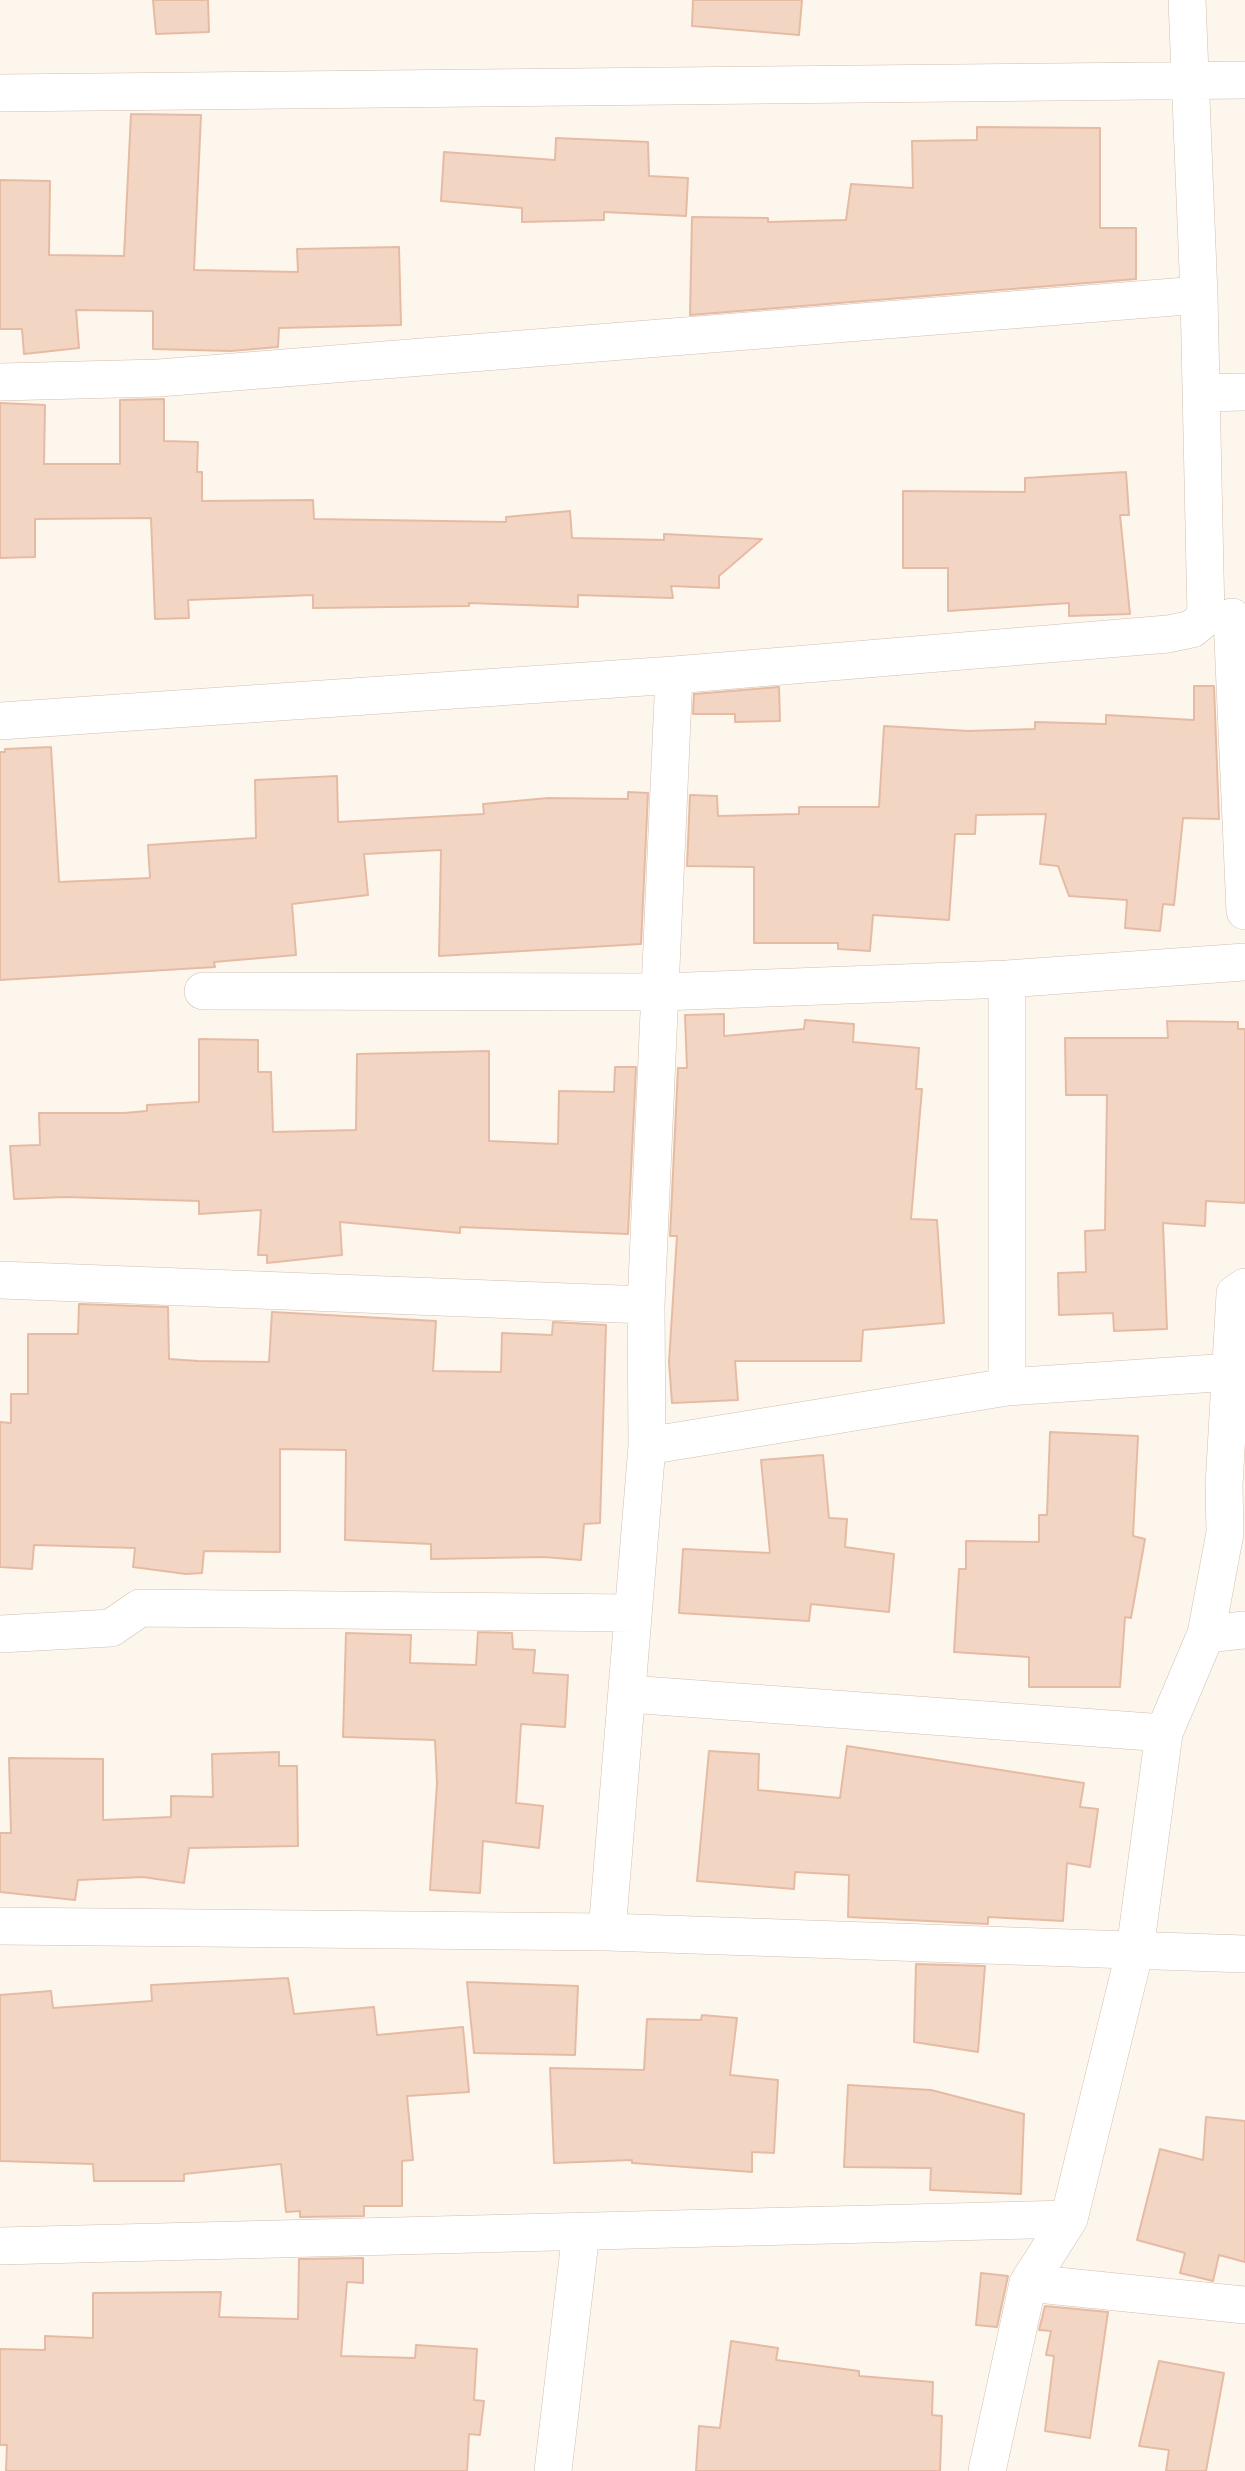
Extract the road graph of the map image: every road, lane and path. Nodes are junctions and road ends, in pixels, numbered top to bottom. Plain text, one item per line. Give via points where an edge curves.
1 (1187, 0) edge
2 (1245, 80) edge
3 (1189, 81) junction
4 (0, 93) edge
5 (1199, 295) junction
6 (0, 382) edge
7 (1245, 392) edge
8 (1201, 393) junction
9 (1228, 616) edge
10 (674, 675) junction
11 (0, 721) edge
12 (1243, 813) edge
13 (1245, 911) edge
14 (1245, 962) edge
15 (1007, 979) junction
16 (203, 991) dead end
17 (662, 992) junction
18 (0, 1280) edge
19 (1245, 1287) edge
20 (646, 1306) junction
21 (1231, 1372) junction
22 (1007, 1387) junction
23 (647, 1446) junction
24 (633, 1613) junction
25 (1245, 1630) edge
26 (0, 1634) edge
27 (1206, 1634) junction
28 (629, 1694) junction
29 (1164, 1733) junction
30 (0, 1926) edge
31 (607, 1932) junction
32 (1135, 1950) junction
33 (1245, 1954) edge
34 (1069, 2219) junction
35 (581, 2232) junction
36 (0, 2246) edge
37 (1028, 2283) junction
38 (1245, 2305) edge
39 (553, 2471) edge
40 (988, 2471) edge

1 - 3 street
2 - 3 street
3 - 4 street
3 - 5 street
5 - 6 street via 172,377
5 - 8 street
7 - 8 street
8 - 9 street
9 - 10 street via 1168,634
9 - 12 street
10 - 11 street
10 - 17 street
12 - 13 street
14 - 15 street
15 - 17 street
15 - 22 street
16 - 17 street
17 - 20 street
18 - 20 street
19 - 21 street via 1235,1294
20 - 23 street
21 - 22 street
21 - 27 street via 1225,1533
22 - 23 street
23 - 24 street
24 - 26 street via 140,1608 111,1628
24 - 28 street
25 - 27 street
27 - 29 street
28 - 29 street
28 - 31 street
29 - 32 street
30 - 31 street
31 - 32 street
32 - 33 street
32 - 34 street
34 - 35 street
34 - 37 street
35 - 36 street
35 - 39 street
37 - 38 street
37 - 40 street

